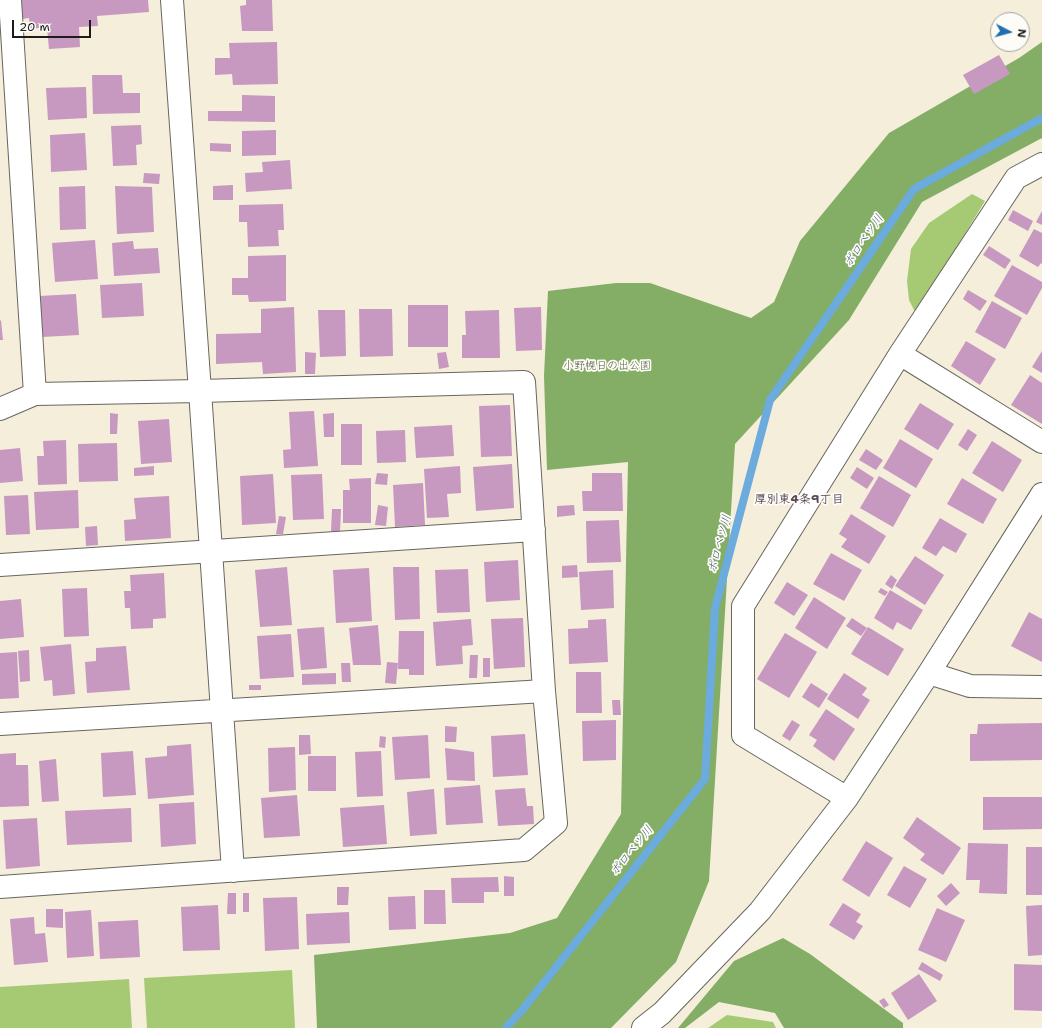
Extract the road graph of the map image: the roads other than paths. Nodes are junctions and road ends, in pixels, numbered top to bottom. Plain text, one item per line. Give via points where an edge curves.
1 (10, 0) edge
2 (172, 0) edge
3 (1042, 164) edge
4 (900, 354) junction
5 (200, 391) junction
6 (35, 394) junction
7 (0, 408) edge
8 (1042, 442) edge
9 (1042, 494) edge
10 (534, 530) junction
11 (211, 552) junction
12 (0, 565) edge
13 (929, 673) junction
14 (1042, 686) edge
15 (544, 691) junction
16 (222, 711) junction
17 (0, 724) edge
18 (847, 798) junction
19 (233, 871) junction
20 (0, 887) edge
21 (643, 1028) edge

1 - 6 street
2 - 5 street
3 - 4 street via 1016,178
4 - 8 street
4 - 18 street via 743,606 743,735
5 - 6 street
5 - 10 street via 524,382
5 - 11 street
6 - 7 street
9 - 13 street
10 - 11 street
10 - 15 street
11 - 12 street
11 - 16 street
13 - 14 street via 970,686
13 - 18 street
15 - 16 street
15 - 19 street via 556,823 524,850
16 - 17 street
16 - 19 street
18 - 21 street via 760,911 662,1013
19 - 20 street

